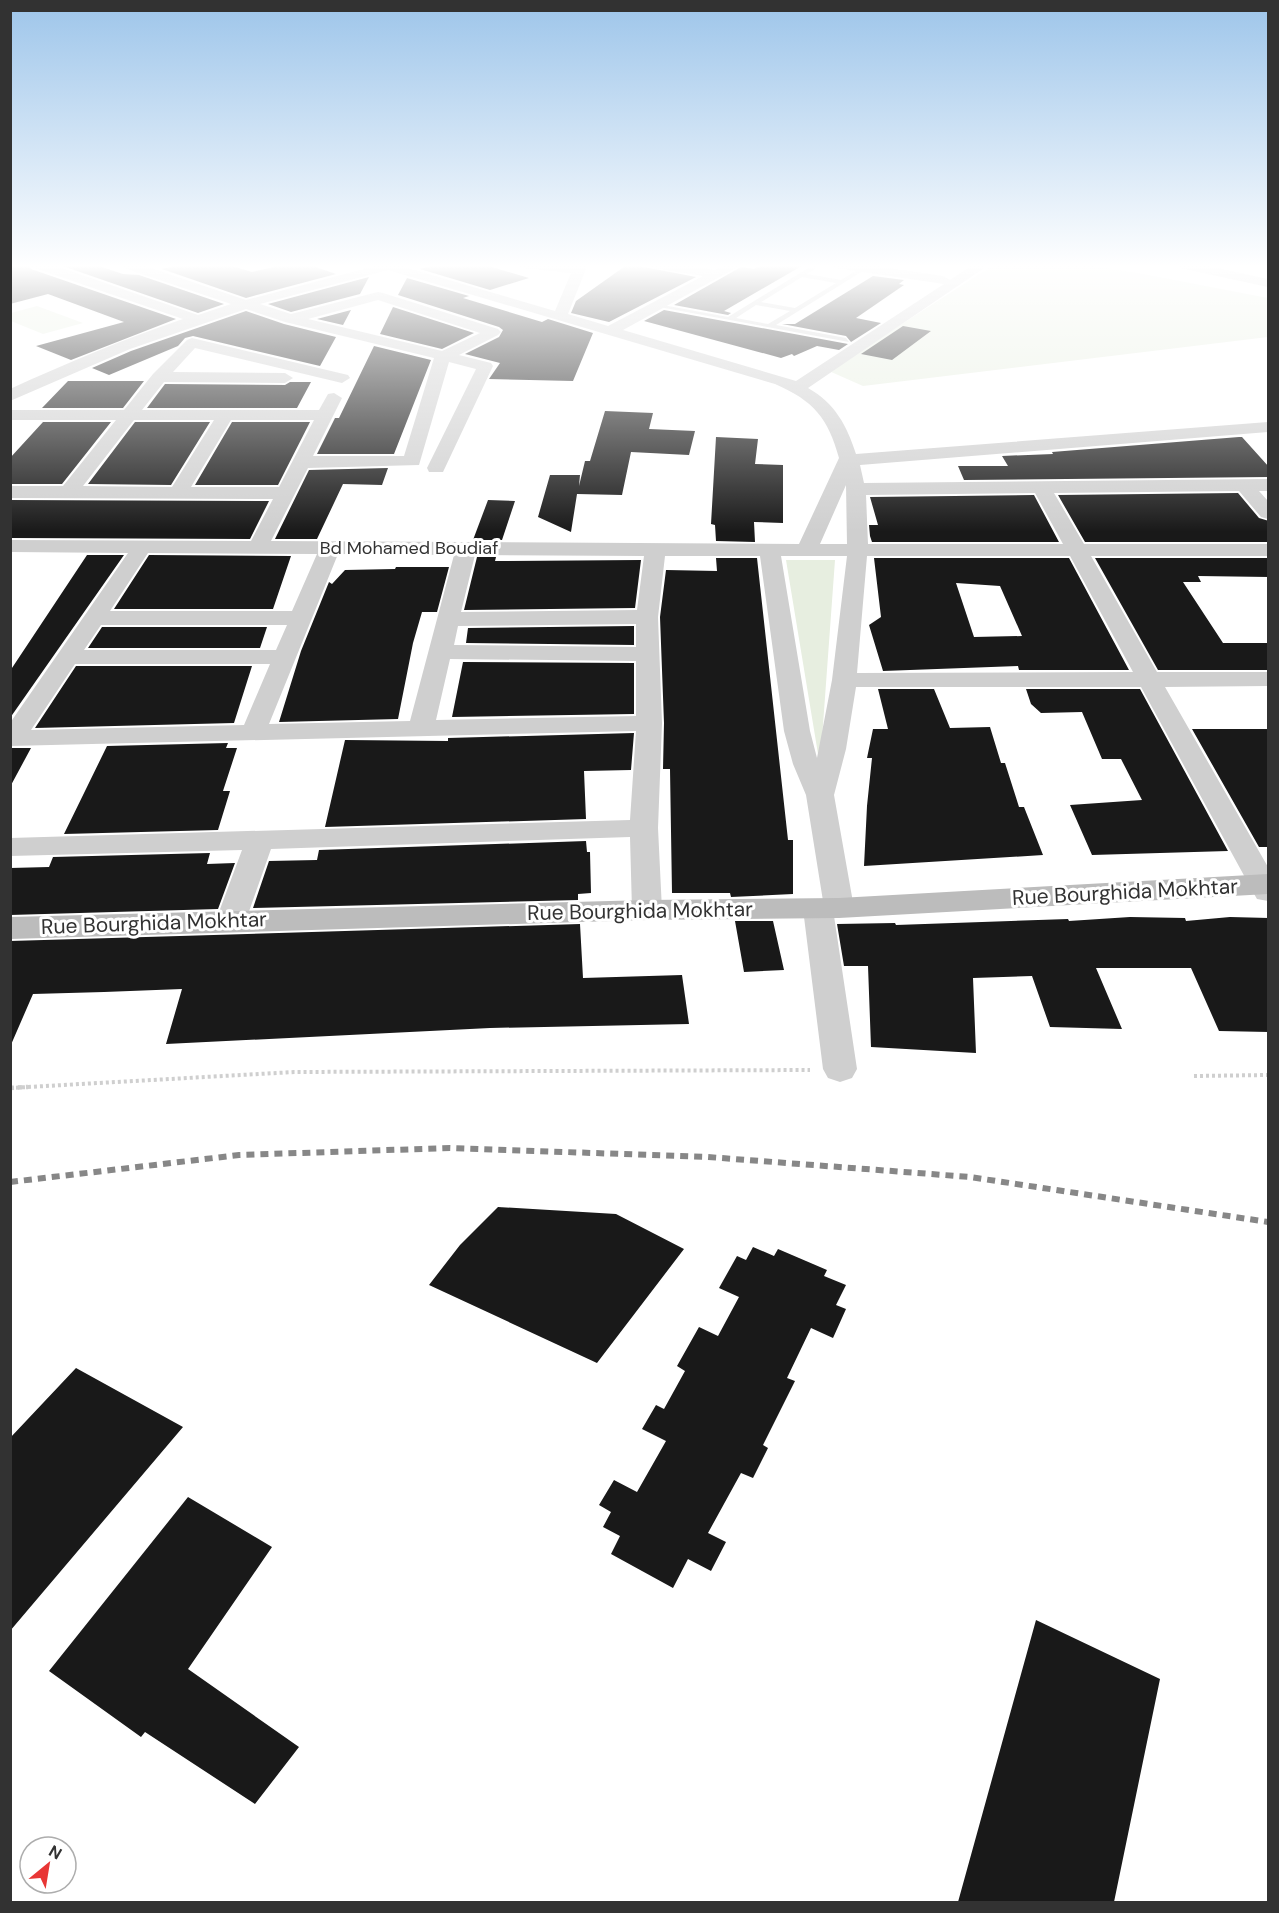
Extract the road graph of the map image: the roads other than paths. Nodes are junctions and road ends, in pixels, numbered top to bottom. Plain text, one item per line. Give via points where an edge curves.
1 (111, 353) edge
2 (182, 353) edge
3 (236, 353) edge
4 (356, 353) edge
5 (427, 353) edge
6 (450, 353) edge
7 (692, 353) edge
8 (828, 353) edge
9 (835, 353) edge
10 (442, 357) junction
11 (51, 376) junction
12 (159, 377) junction
13 (342, 378) junction
14 (10, 380) edge
15 (788, 382) junction
16 (10, 396) edge
17 (17, 415) edge
18 (226, 415) junction
19 (326, 415) junction
20 (128, 416) junction
21 (1269, 427) edge
22 (10, 430) edge
23 (1037, 445) junction
24 (847, 460) junction
25 (303, 462) junction
26 (436, 468) dead end
27 (1050, 477) junction
28 (1269, 485) edge
29 (1245, 486) junction
30 (856, 489) junction
31 (10, 492) edge
32 (178, 492) junction
33 (68, 493) junction
34 (287, 493) junction
35 (1269, 513) edge
36 (10, 546) edge
37 (142, 547) junction
38 (258, 548) junction
39 (330, 548) junction
40 (466, 549) junction
41 (654, 550) junction
42 (770, 550) junction
43 (807, 550) junction
44 (1077, 550) junction
45 (1269, 550) edge
46 (858, 551) junction
47 (647, 617) junction
48 (94, 618) junction
49 (301, 618) junction
50 (448, 619) junction
51 (440, 652) junction
52 (648, 654) junction
53 (69, 657) junction
54 (285, 657) junction
55 (1149, 679) junction
56 (1269, 679) edge
57 (846, 680) junction
58 (649, 723) junction
59 (421, 729) junction
60 (253, 732) junction
61 (12, 738) edge
62 (820, 795) junction
63 (644, 828) junction
64 (260, 841) junction
65 (10, 847) edge
66 (1267, 887) edge
67 (828, 909) junction
68 (647, 910) junction
69 (231, 920) junction
70 (10, 928) edge
71 (840, 1069) road end

1 - 11 street
2 - 12 street
3 - 13 street
4 - 13 street
5 - 10 street
6 - 10 street
7 - 15 street
8 - 15 street
9 - 15 street
10 - 25 street via 412,461
10 - 26 street via 485,366
11 - 14 street
11 - 16 street
12 - 13 street
12 - 20 street
13 - 19 street
15 - 24 street via 821,404 838,429
17 - 20 street
17 - 22 street
18 - 19 street
18 - 20 street
18 - 32 street
19 - 25 street
20 - 33 street
21 - 23 street
23 - 24 street
23 - 27 street
24 - 30 street
24 - 43 street
25 - 34 street
27 - 29 street
27 - 30 street
27 - 44 street
28 - 29 street
29 - 35 street
30 - 46 street
31 - 33 street
32 - 33 street
32 - 34 street
34 - 38 street
36 - 37 street, Bd Mohamed Boudiaf
37 - 38 street, Bd Mohamed Boudiaf
37 - 48 street
38 - 39 street, Bd Mohamed Boudiaf
39 - 40 street, Bd Mohamed Boudiaf
39 - 49 street
40 - 41 street, Bd Mohamed Boudiaf
40 - 50 street
41 - 42 street, Bd Mohamed Boudiaf
41 - 47 street
42 - 43 street, Bd Mohamed Boudiaf
42 - 62 street via 796,730
43 - 46 street, Bd Mohamed Boudiaf
44 - 45 street, Bd Mohamed Boudiaf
44 - 46 street, Bd Mohamed Boudiaf
44 - 55 street
46 - 57 street
47 - 50 street
47 - 52 street
48 - 49 street
48 - 53 street
49 - 54 street
50 - 51 street
51 - 52 street
51 - 59 street
52 - 58 street
53 - 54 street
53 - 61 street
54 - 60 street
55 - 56 street
55 - 57 street
55 - 66 street
57 - 62 street via 836,739
58 - 59 street
58 - 63 street
59 - 60 street
60 - 61 street
62 - 67 street
63 - 64 street
63 - 68 street
64 - 65 street
64 - 69 street
66 - 67 main road, Rue Bourghida Mokhtar
67 - 68 main road, Rue Bourghida Mokhtar
67 - 71 street
68 - 69 main road, Rue Bourghida Mokhtar
69 - 70 main road, Rue Bourghida Mokhtar

